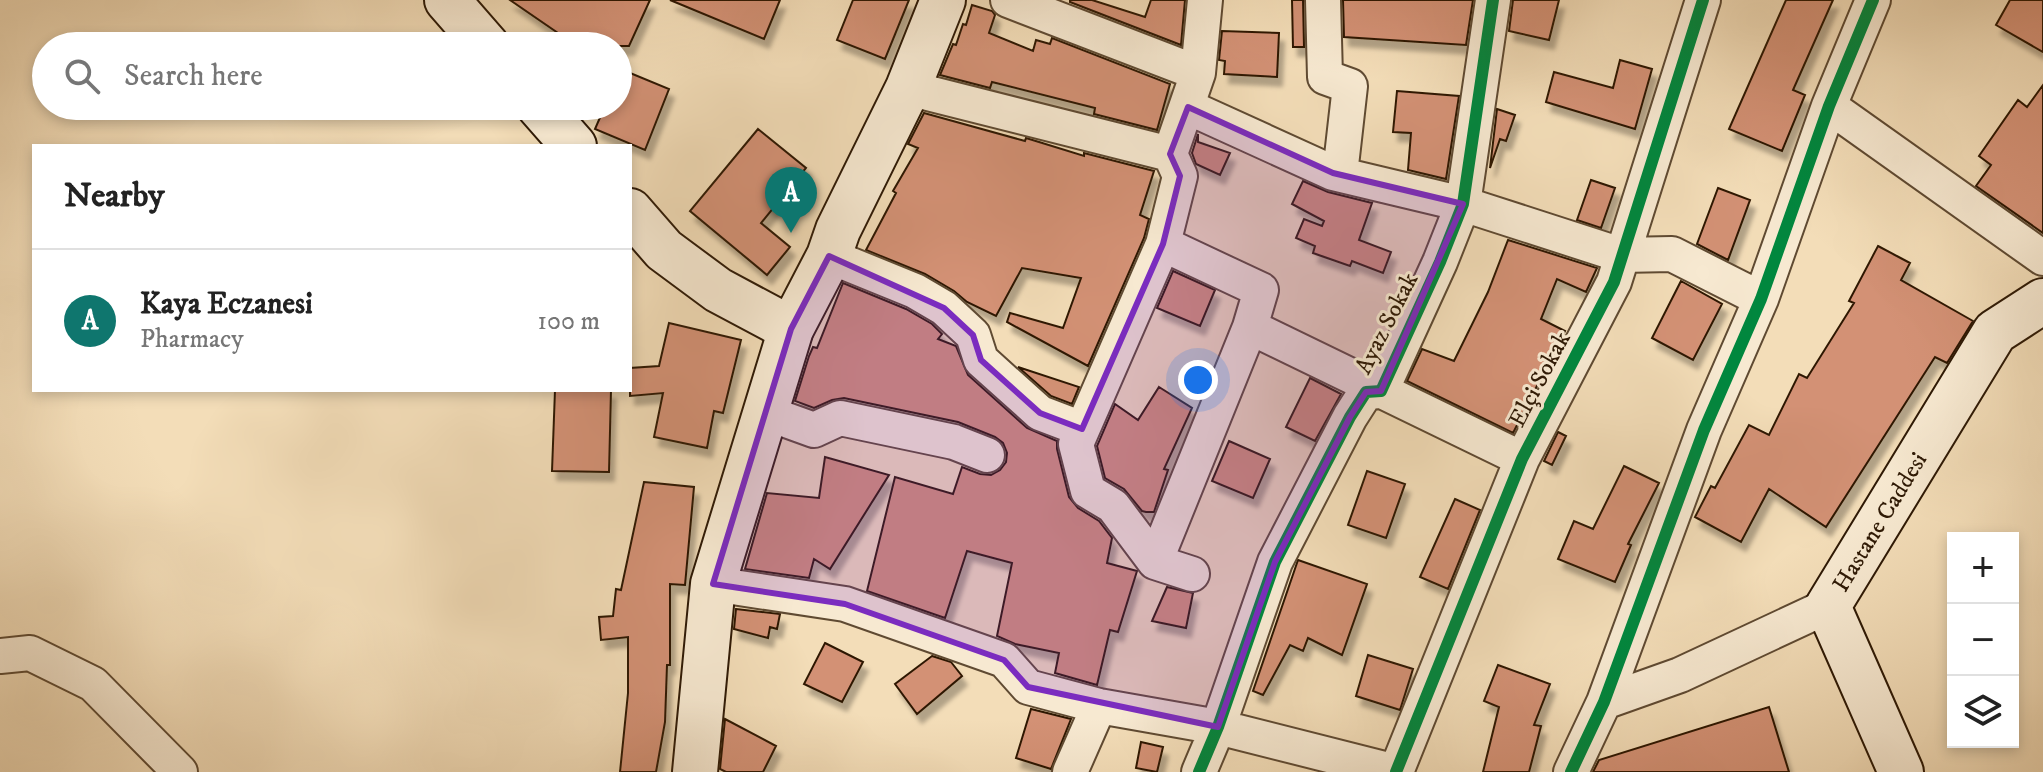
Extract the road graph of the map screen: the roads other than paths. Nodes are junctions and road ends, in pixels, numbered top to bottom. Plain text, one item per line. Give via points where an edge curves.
1 (447, 0) edge
2 (943, 0) edge
3 (1008, 0) edge
4 (1205, 0) edge
5 (1323, 0) edge
6 (1493, 0) edge
7 (1703, 0) edge
8 (1873, 0) edge
9 (475, 32) edge
10 (1198, 73) junction
11 (908, 88) junction
12 (1829, 106) junction
13 (1188, 107) junction
14 (551, 120) edge
15 (572, 144) edge
16 (1170, 154) junction
17 (1340, 174) junction
18 (1463, 204) junction
19 (632, 213) edge
20 (1163, 244) junction
21 (1621, 255) junction
22 (829, 256) junction
23 (2043, 258) edge
24 (1761, 299) junction
25 (2043, 301) edge
26 (1250, 327) junction
27 (791, 329) junction
28 (1381, 391) junction
29 (764, 412) junction
30 (1082, 429) junction
31 (987, 455) dead end
32 (1522, 459) junction
33 (1155, 562) junction
34 (1192, 574) dead end
35 (713, 584) junction
36 (1828, 606) junction
37 (0, 656) edge
38 (1604, 702) junction
39 (1099, 706) junction
40 (1218, 727) junction
41 (698, 771) edge
42 (180, 772) edge
43 (1070, 772) edge
44 (1199, 772) edge
45 (1396, 772) edge
46 (1571, 772) edge
47 (1901, 772) edge

1 - 9 street
2 - 11 street
3 - 10 street
4 - 10 street
5 - 17 street via 1325,77 1350,86
6 - 18 street, Ayaz Sokak
7 - 21 street, Elçi Sokak
8 - 12 street
10 - 13 street
11 - 16 street
11 - 22 street
12 - 23 street
12 - 24 street
13 - 16 street
13 - 17 street
14 - 15 street
16 - 20 street via 1180,176
17 - 18 street
18 - 21 street
18 - 28 street, Ayaz Sokak
19 - 27 street via 664,250 707,282
20 - 26 street via 1261,290
20 - 30 street
21 - 24 street via 1672,254
21 - 32 street, Elçi Sokak via 1614,282
22 - 27 street
22 - 30 street via 944,308 973,335 981,360 1040,413
24 - 38 street via 1704,430
25 - 36 street, Hastane Caddesi via 1995,332
26 - 28 street
26 - 33 street
27 - 29 street
28 - 32 street
28 - 40 street, Ayaz Sokak via 1366,392 1350,417 1275,562
29 - 31 street via 814,430 840,418 954,442
29 - 35 street
30 - 33 street via 1076,444 1088,491 1113,506
32 - 45 street, Elçi Sokak
33 - 34 street
35 - 39 street via 845,604 1004,660 1028,687
35 - 41 street
36 - 38 street via 1680,675
36 - 47 street, Hastane Caddesi
37 - 42 street via 30,653 93,684
38 - 46 street
39 - 40 street
39 - 43 street
40 - 44 street, Ayaz Sokak
40 - 45 street

